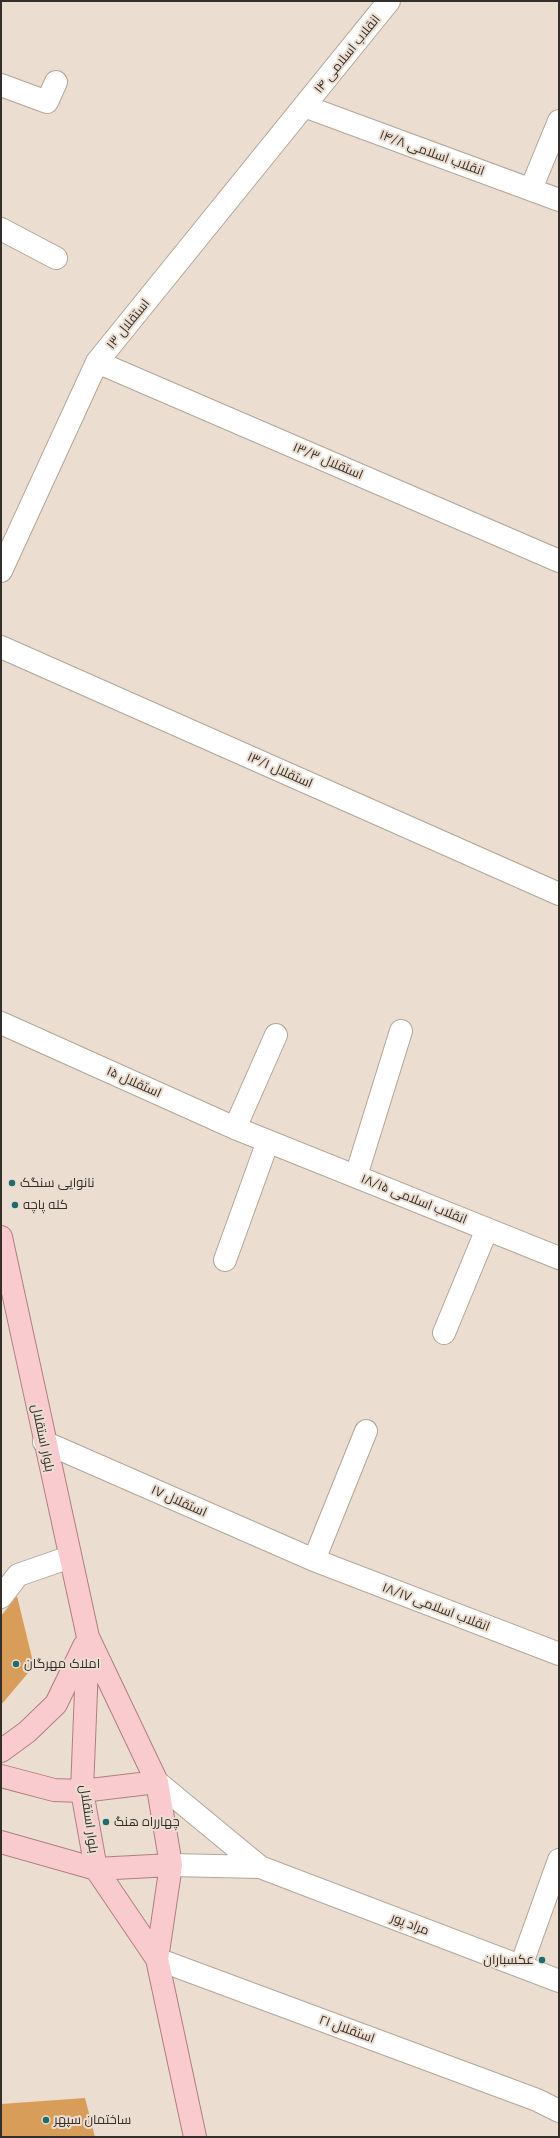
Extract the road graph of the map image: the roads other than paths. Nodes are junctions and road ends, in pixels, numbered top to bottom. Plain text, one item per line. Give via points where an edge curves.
1 (390, 1) edge
2 (56, 82) dead end
3 (1, 84) edge
4 (304, 106) junction
5 (559, 121) edge
6 (531, 189) junction
7 (559, 200) edge
8 (1, 230) edge
9 (56, 258) dead end
10 (97, 362) junction
11 (559, 561) edge
12 (1, 571) edge
13 (1, 647) edge
14 (559, 894) edge
15 (1, 1023) edge
16 (401, 1031) dead end
17 (276, 1035) dead end
18 (235, 1128) junction
19 (268, 1141) junction
20 (356, 1176) junction
21 (487, 1229) junction
22 (1, 1237) edge
23 (559, 1258) edge
24 (225, 1260) dead end
25 (444, 1333) dead end
26 (366, 1431) dead end
27 (44, 1442) junction
28 (70, 1557) junction
29 (314, 1560) junction
30 (1, 1597) edge
31 (88, 1637) junction
32 (559, 1654) edge
33 (1, 1751) edge
34 (1, 1776) edge
35 (157, 1782) junction
36 (82, 1791) junction
37 (1, 1842) edge
38 (559, 1860) edge
39 (171, 1865) junction
40 (260, 1867) junction
41 (96, 1868) junction
42 (157, 1958) junction
43 (521, 1966) junction
44 (559, 1981) edge
45 (559, 2111) edge
46 (195, 2137) edge

1 - 4 street, ۱۴ انقلاب اسلامی
2 - 3 street via 47,102
4 - 6 street, ۱۴/۸ انقلاب اسلامی
4 - 10 street, ۱۳ استقلال
5 - 6 street
6 - 7 street, ۱۴/۸ انقلاب اسلامی
8 - 9 street
10 - 11 street, ۱۳/۳ استقلال
10 - 12 street, ۱۳ استقلال
13 - 14 street, ۱۳/۱ استقلال
15 - 18 street, ۱۵ استقلال
16 - 20 street
17 - 18 street
18 - 19 street, ۱۵ استقلال
19 - 20 street, ۱۸/۱۵ انقلاب اسلامی
19 - 24 street
20 - 21 street, ۱۸/۱۵ انقلاب اسلامی
21 - 23 street, ۱۸/۱۵ انقلاب اسلامی
21 - 25 street
22 - 27 main road, بلوار استقلال
26 - 29 street
27 - 28 main road, بلوار استقلال
27 - 29 street, ۱۷ استقلال
28 - 30 street via 18,1575
28 - 31 main road, بلوار استقلال
29 - 32 street, ۱۸/۱۷ انقلاب اسلامی
31 - 33 main road via 56,1704 27,1732
31 - 35 main road, بلوار استقلال
31 - 36 main road, بلوار استقلال
34 - 36 main road via 54,1790
35 - 36 main road
35 - 39 main road, بلوار استقلال
35 - 40 street, مراد پور
36 - 41 main road, بلوار استقلال
37 - 41 main road
38 - 43 street
39 - 40 street, مراد پور
39 - 41 main road
39 - 42 main road, بلوار استقلال
40 - 43 street, مراد پور
41 - 42 main road, بلوار استقلال
42 - 45 street, ۲۱ استقلال via 537,2100
42 - 46 main road, بلوار استقلال
43 - 44 street, مراد پور

